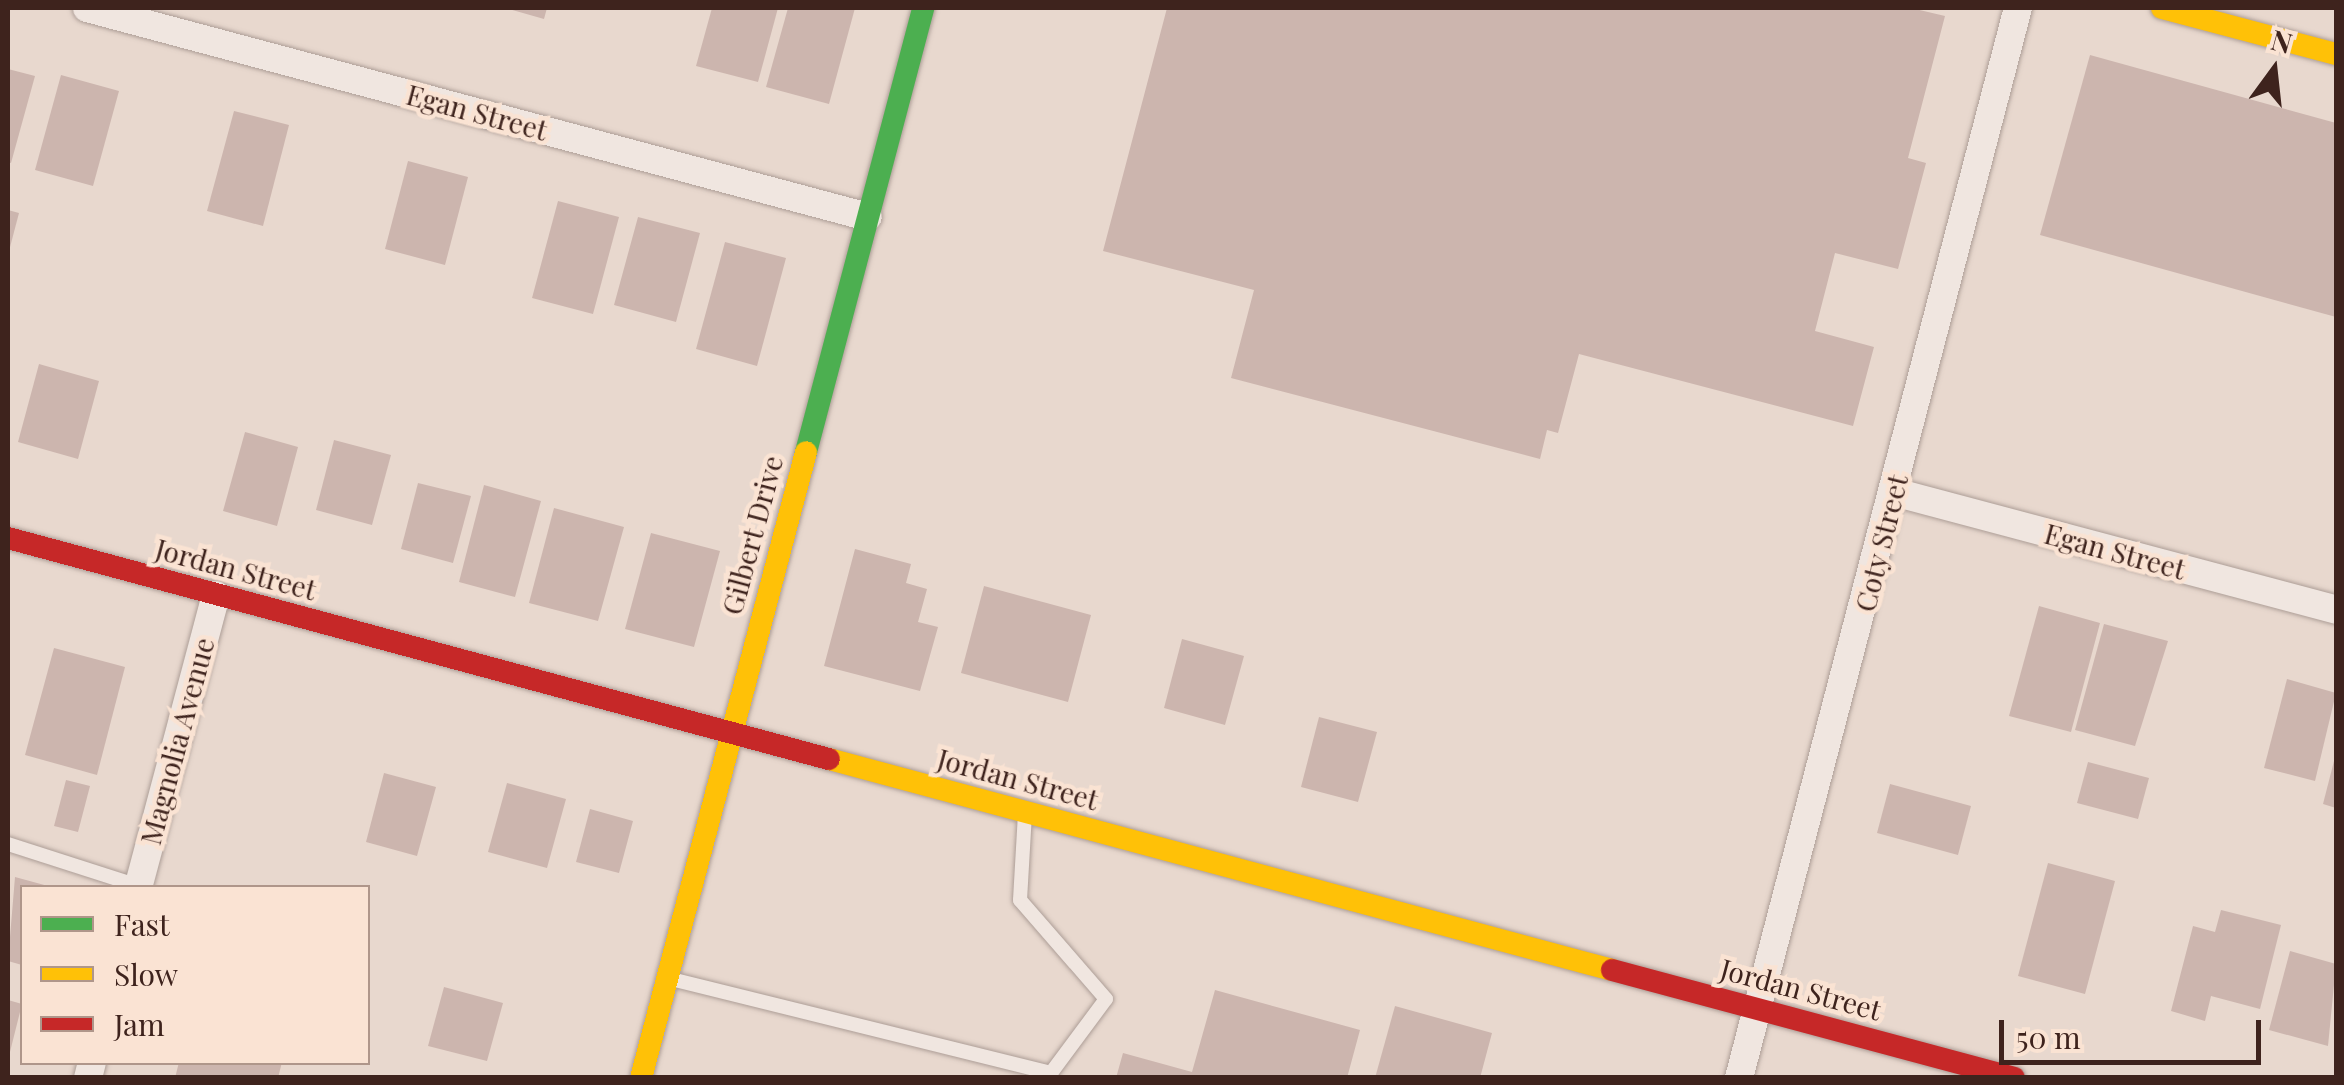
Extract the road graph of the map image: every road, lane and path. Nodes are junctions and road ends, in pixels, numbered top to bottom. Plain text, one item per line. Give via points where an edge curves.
1 (86, 8) edge
2 (923, 8) edge
3 (2018, 8) edge
4 (2162, 8) edge
5 (2336, 54) edge
6 (868, 217) junction
7 (1894, 492) junction
8 (8, 538) edge
9 (216, 594) junction
10 (2336, 610) edge
11 (730, 733) junction
12 (1025, 812) junction
13 (8, 844) edge
14 (132, 885) edge
15 (139, 885) edge
16 (667, 978) junction
17 (1758, 1008) junction
18 (1047, 1074) edge
19 (641, 1078) edge
20 (1740, 1078) edge
21 (2014, 1078) edge

1 - 6 street, Egan Street
2 - 6 street, Gilbert Drive
3 - 7 street, Coty Street
4 - 5 street
6 - 11 street, Gilbert Drive
7 - 10 street, Egan Street
7 - 17 street, Coty Street
8 - 9 street, Jordan Street
9 - 11 street, Jordan Street
9 - 15 street, Magnolia Avenue
11 - 12 street, Jordan Street
11 - 16 street, Gilbert Drive
12 - 17 street, Jordan Street
12 - 18 lane via 1014,879 1020,900 1098,982 1099,1014
13 - 14 lane
16 - 18 lane
16 - 19 street, Gilbert Drive
17 - 20 street, Coty Street
17 - 21 street, Jordan Street

